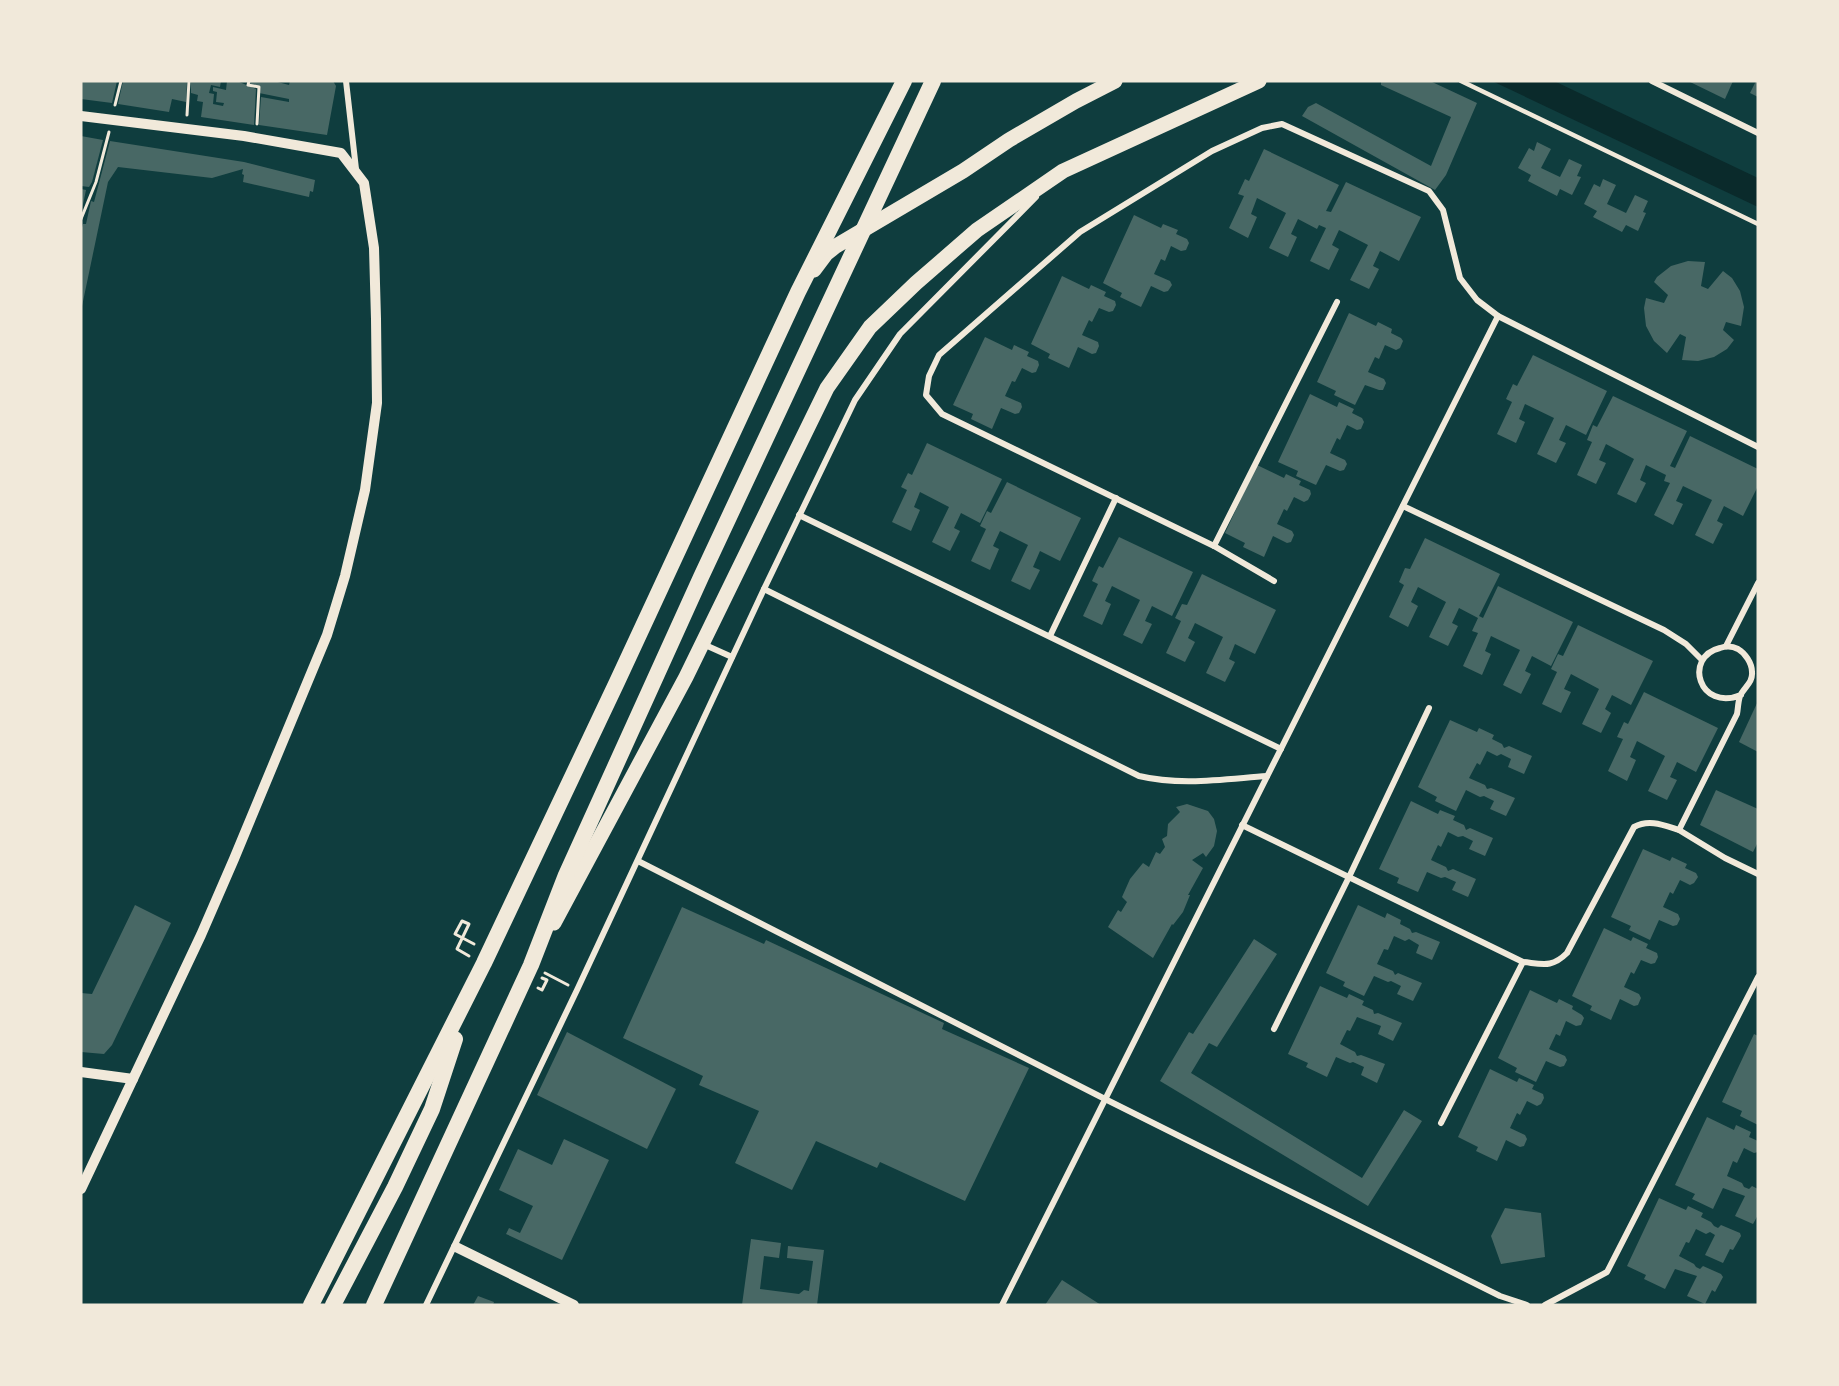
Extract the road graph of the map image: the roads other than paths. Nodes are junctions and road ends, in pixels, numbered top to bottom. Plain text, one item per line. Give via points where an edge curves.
1 (346, 81) edge
2 (904, 81) edge
3 (933, 81) edge
4 (1115, 81) edge
5 (1258, 81) edge
6 (1461, 81) edge
7 (1652, 81) edge
8 (81, 116) edge
9 (1758, 133) edge
10 (1063, 171) junction
11 (356, 172) junction
12 (1758, 224) edge
13 (798, 292) junction
14 (1336, 302) dead end
15 (1498, 316) junction
16 (1758, 447) edge
17 (1116, 498) junction
18 (1403, 506) junction
19 (799, 515) junction
20 (1214, 546) junction
21 (1274, 581) dead end
22 (1758, 583) edge
23 (764, 589) junction
24 (1050, 636) junction
25 (703, 644) junction
26 (1726, 646) junction
27 (732, 657) junction
28 (1702, 660) junction
29 (1741, 695) junction
30 (1429, 708) dead end
31 (1281, 749) junction
32 (1268, 776) junction
33 (1242, 825) junction
34 (1679, 830) junction
35 (638, 861) junction
36 (1758, 874) edge
37 (1349, 877) junction
38 (1523, 962) junction
39 (537, 969) junction
40 (1758, 977) edge
41 (474, 984) junction
42 (1274, 1029) dead end
43 (81, 1072) edge
44 (133, 1079) junction
45 (1105, 1099) junction
46 (1441, 1123) dead end
47 (81, 1189) edge
48 (413, 1217) junction
49 (456, 1246) junction
50 (1510, 1302) edge
51 (311, 1305) edge
52 (333, 1305) edge
53 (362, 1305) edge
54 (374, 1305) edge
55 (426, 1305) edge
56 (574, 1305) edge
57 (1002, 1305) edge
58 (1527, 1305) edge
59 (1545, 1305) edge

1 - 11 street
2 - 13 highway
3 - 39 highway via 566,875
4 - 13 main road via 1009,140 831,249
5 - 10 main road
6 - 12 lane
7 - 9 street
8 - 11 street via 341,153
10 - 19 street via 900,334 855,400
10 - 25 main road via 977,230 870,327 826,388
11 - 44 street via 364,183 374,248 376,403 365,490 345,576 327,635 244,837
13 - 41 highway
14 - 20 street
15 - 16 street
15 - 17 street via 1478,300 1461,278 1443,210 1429,191 1282,124 1262,128 1212,151 1080,232 939,355 929,376 926,395 942,414
15 - 18 street
17 - 20 street
17 - 24 street
18 - 28 street via 1664,630
18 - 31 street
19 - 23 street
19 - 24 street
20 - 21 street
22 - 26 street
23 - 27 street
23 - 32 street via 1139,776 1161,781
24 - 31 street
25 - 27 street
25 - 39 main road
26 - 28 street via 1712,650
26 - 29 street via 1744,654 1752,672
27 - 35 street
28 - 29 street via 1701,684 1708,693 1718,699
29 - 34 street via 1737,714
30 - 37 street
31 - 32 street
32 - 33 street
33 - 37 street
33 - 45 street
34 - 36 street
34 - 38 street via 1652,822 1634,827 1567,953 1550,965
35 - 45 street
35 - 49 street
37 - 38 street
37 - 42 street
38 - 46 street
39 - 48 highway
40 - 59 street via 1607,1272
41 - 51 highway
41 - 52 highway via 432,1109
43 - 44 street
44 - 47 street
45 - 50 street
45 - 57 street
48 - 53 highway
48 - 54 highway
49 - 55 street
49 - 56 street
50 - 58 street

